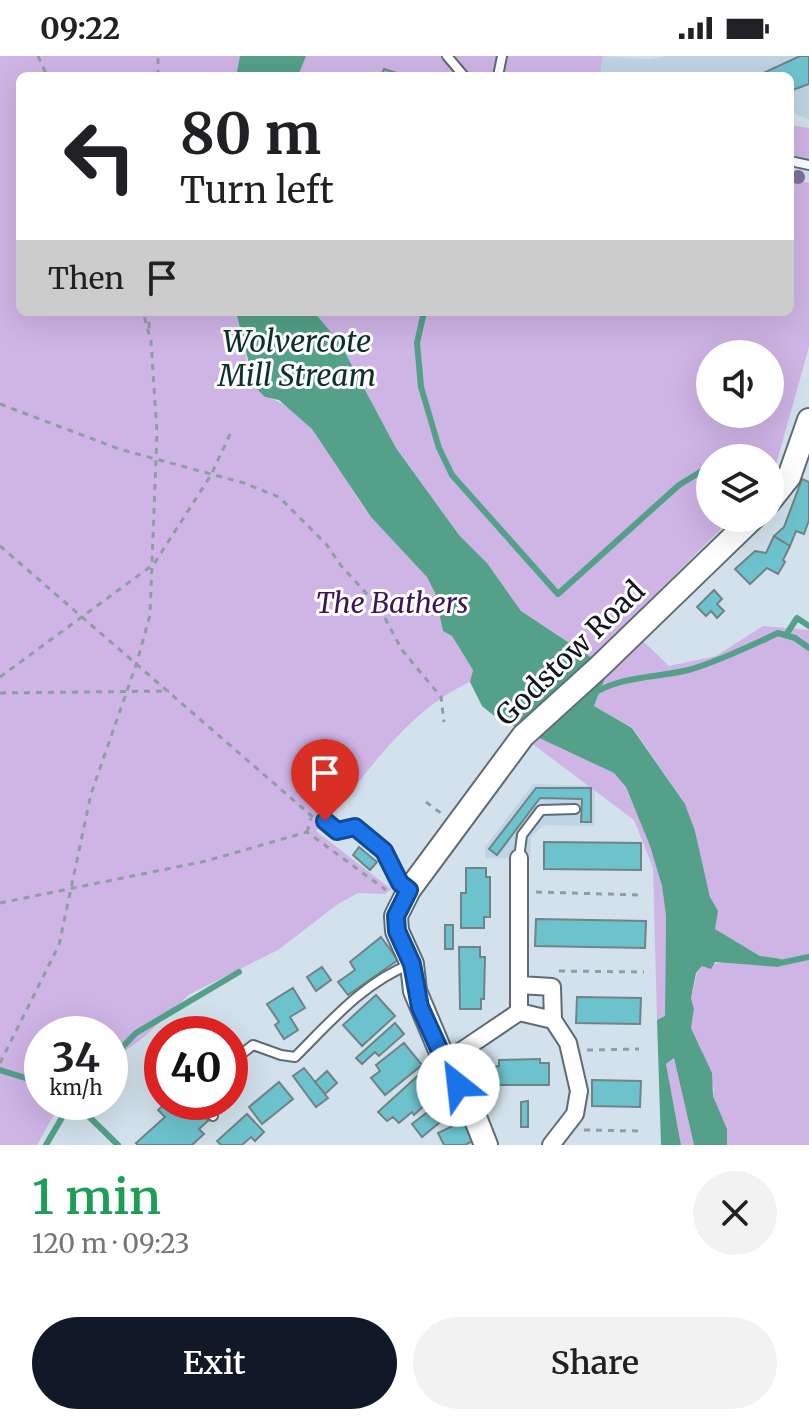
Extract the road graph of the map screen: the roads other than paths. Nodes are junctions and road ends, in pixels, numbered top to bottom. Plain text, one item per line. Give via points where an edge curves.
1 (447, 56) edge
2 (461, 72) edge
3 (809, 420) edge
4 (784, 483) edge
5 (739, 532) edge
6 (575, 809) dead end
7 (325, 821) road end
8 (519, 858) joint
9 (407, 893) junction
10 (412, 964) junction
11 (520, 985) junction
12 (519, 1012) junction
13 (553, 1020) junction
14 (248, 1049) edge
15 (445, 1062) junction
16 (486, 1145) edge
17 (551, 1145) edge

1 - 2 lane
3 - 4 street
5 - 9 street, Godstow Road via 523,736
6 - 8 lane via 541,810 522,835
7 - 9 lane via 337,831 355,827 384,851
8 - 11 street
9 - 10 street, Godstow Road via 396,916 397,931
10 - 14 lane via 346,1005 295,1057 253,1045
10 - 15 street, Godstow Road via 420,1007
11 - 12 street
11 - 13 street via 552,987
12 - 13 street
12 - 15 street
13 - 17 street via 568,1043 579,1091 575,1114
15 - 16 street, Godstow Road

